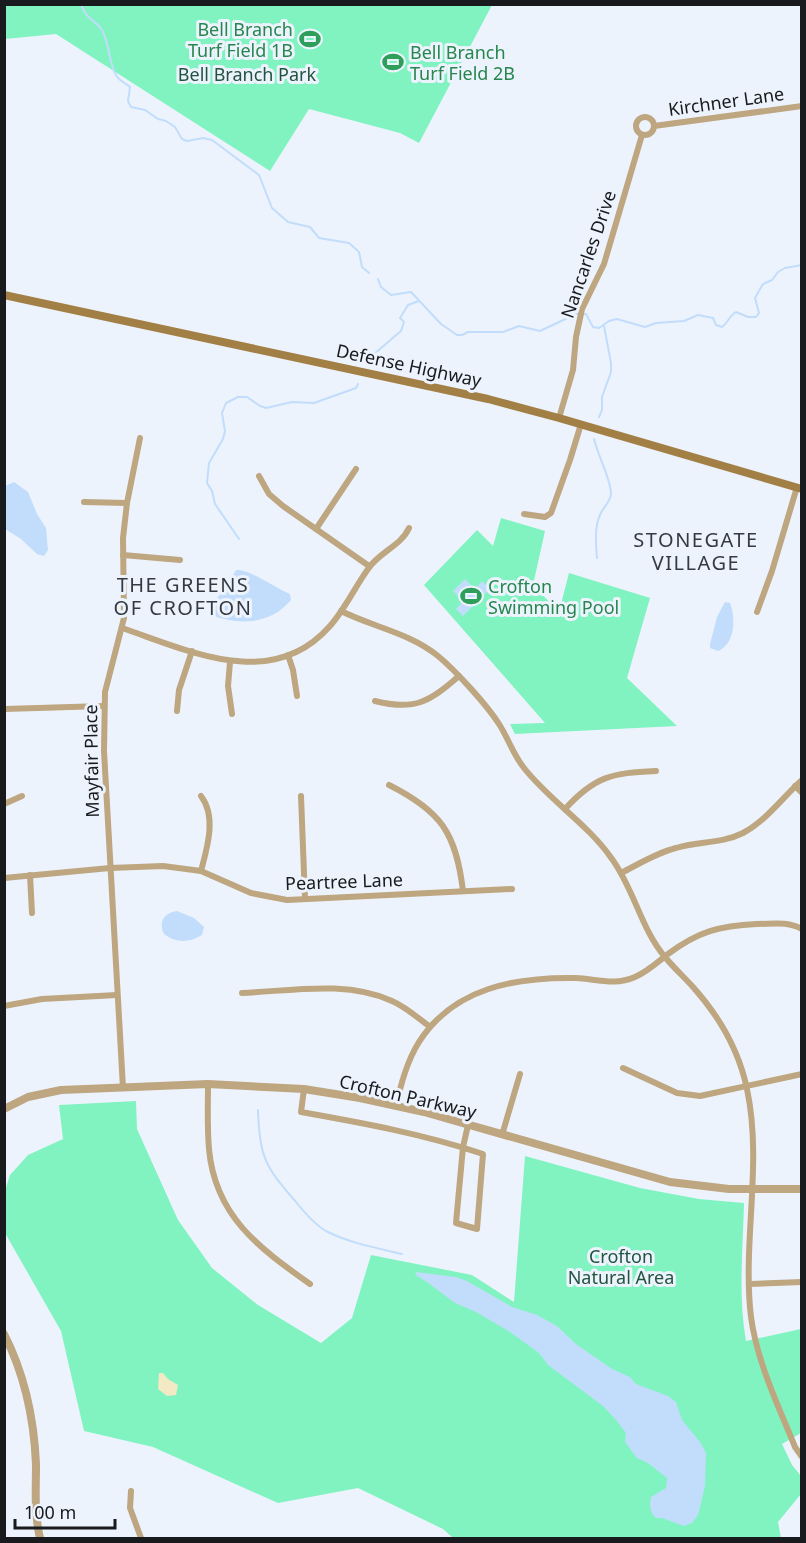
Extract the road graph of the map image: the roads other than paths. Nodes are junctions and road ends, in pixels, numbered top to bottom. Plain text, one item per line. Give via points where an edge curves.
1 (801, 106) edge
2 (654, 126) junction
3 (642, 135) junction
4 (4, 295) edge
5 (559, 418) junction
6 (581, 424) junction
7 (140, 438) dead end
8 (356, 469) dead end
9 (259, 476) dead end
10 (799, 488) edge
11 (84, 502) dead end
12 (127, 503) junction
13 (524, 514) dead end
14 (409, 528) dead end
15 (316, 529) junction
16 (123, 555) junction
17 (180, 560) dead end
18 (369, 566) junction
19 (341, 611) junction
20 (757, 612) dead end
21 (122, 628) junction
22 (192, 651) junction
23 (288, 655) junction
24 (230, 662) junction
25 (459, 676) junction
26 (297, 696) dead end
27 (375, 701) dead end
28 (104, 705) junction
29 (4, 709) edge
30 (177, 711) dead end
31 (231, 714) dead end
32 (656, 771) dead end
33 (801, 780) edge
34 (389, 784) dead end
35 (795, 786) junction
36 (801, 793) edge
37 (22, 796) dead end
38 (201, 796) dead end
39 (301, 796) dead end
40 (4, 804) edge
41 (565, 809) junction
42 (110, 868) junction
43 (201, 871) junction
44 (621, 873) junction
45 (30, 875) junction
46 (4, 878) edge
47 (512, 889) dead end
48 (463, 891) junction
49 (305, 899) junction
50 (32, 913) dead end
51 (801, 929) edge
52 (664, 957) junction
53 (242, 993) dead end
54 (117, 995) junction
55 (4, 1006) edge
56 (430, 1027) junction
57 (623, 1068) dead end
58 (520, 1074) dead end
59 (801, 1074) edge
60 (208, 1084) junction
61 (747, 1086) junction
62 (123, 1088) junction
63 (304, 1089) junction
64 (396, 1106) junction
65 (4, 1109) edge
66 (468, 1125) junction
67 (502, 1135) junction
68 (463, 1147) junction
69 (801, 1189) edge
70 (752, 1190) junction
71 (801, 1282) edge
72 (310, 1284) dead end
73 (750, 1284) junction
74 (4, 1334) edge
75 (801, 1457) edge
76 (131, 1491) dead end
77 (40, 1539) edge
78 (141, 1539) edge

1 - 2 street, Kirchner Lane
2 - 3 street via 651,134
2 - 3 street, Nancarles Drive via 650,118 638,119 636,128
3 - 5 street, Nancarles Drive via 604,264 582,309 573,370
4 - 5 main road, Defense Highway via 445,389
5 - 6 main road, Defense Highway
6 - 10 main road, Defense Highway
6 - 13 street via 551,513 545,517
7 - 12 street, Mayfair Place
8 - 15 street
9 - 15 street via 268,494
10 - 20 street
11 - 12 street
12 - 16 street, Mayfair Place
14 - 18 street via 401,540
15 - 18 street
16 - 17 street
16 - 21 street, Mayfair Place
18 - 19 street
19 - 23 street via 316,639
19 - 25 street via 414,640
21 - 22 street
21 - 28 street, Mayfair Place
22 - 24 street
22 - 30 street via 179,690
23 - 24 street via 260,662
23 - 26 street
24 - 31 street
25 - 27 street via 417,704 399,706
25 - 41 street via 497,720 522,766
28 - 29 street
28 - 42 street, Mayfair Place
32 - 41 street via 624,772 598,780
33 - 35 street
34 - 48 street via 422,803 442,823 458,856
35 - 36 street
35 - 44 street via 766,817 744,832 717,842 675,848
37 - 40 street
38 - 43 street via 209,820
39 - 49 street
41 - 44 street via 605,849
42 - 43 street, Peartree Lane via 163,866
42 - 45 street, Peartree Lane
42 - 54 street, Mayfair Place
43 - 49 street, Peartree Lane via 263,896
44 - 52 street
45 - 46 street, Peartree Lane
45 - 50 street
47 - 48 street, Peartree Lane
48 - 49 street, Peartree Lane
51 - 52 street via 785,923 723,926 687,940
52 - 56 street via 625,980 530,980 492,986 459,1003
52 - 61 street via 715,1014
53 - 56 street via 363,991 393,1001
54 - 55 street via 42,999
54 - 62 street, Mayfair Place
56 - 64 street via 411,1057
57 - 61 street via 688,1095 711,1095
58 - 67 street
59 - 61 street
60 - 62 street, Crofton Parkway
60 - 63 street, Crofton Parkway
60 - 72 street via 209,1148 225,1203 252,1240
61 - 70 street via 753,1132
62 - 65 street, Crofton Parkway via 42,1093
63 - 64 street, Crofton Parkway
63 - 68 street via 302,1112 404,1131
64 - 66 street, Crofton Parkway
66 - 67 street, Crofton Parkway
66 - 68 street
67 - 70 street, Crofton Parkway via 670,1182
68 - 68 street via 456,1222 477,1229 483,1154
69 - 70 street, Crofton Parkway
70 - 73 street
71 - 73 street
73 - 75 street via 757,1348
74 - 77 street via 21,1372 32,1419
76 - 78 street via 130,1508

